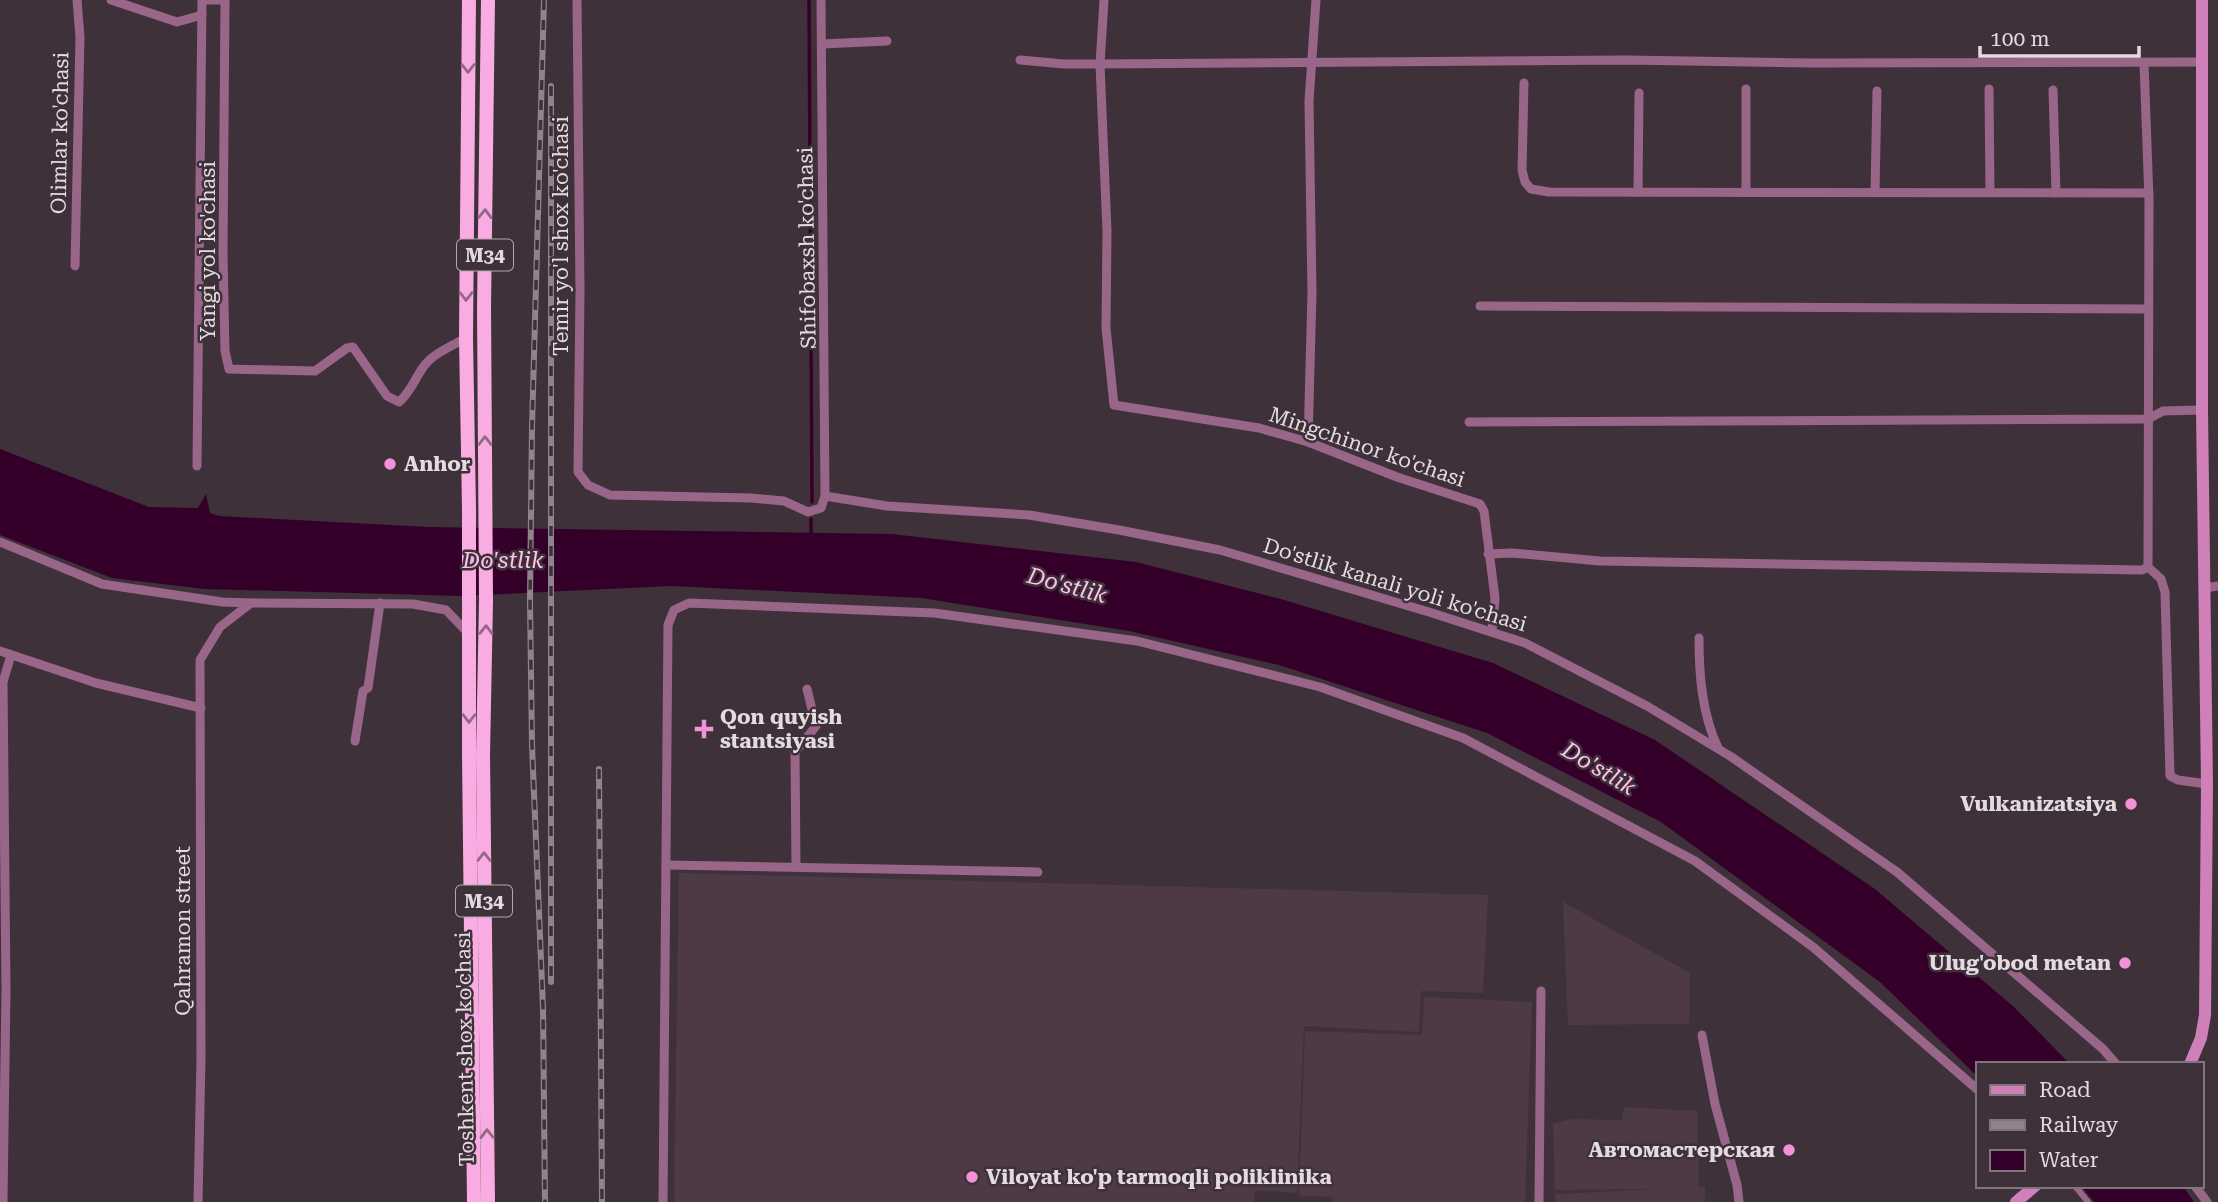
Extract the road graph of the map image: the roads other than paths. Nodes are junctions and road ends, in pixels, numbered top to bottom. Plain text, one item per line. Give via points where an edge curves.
1 (77, 0) edge
2 (111, 0) edge
3 (225, 0) edge
4 (468, 0) edge
5 (488, 0) edge
6 (578, 0) edge
7 (821, 0) edge
8 (1104, 0) edge
9 (1316, 0) edge
10 (2202, 0) edge
11 (202, 15) junction
12 (887, 41) dead end
13 (822, 44) junction
14 (1020, 60) dead end
15 (2202, 62) junction
16 (1311, 63) junction
17 (2144, 63) junction
18 (1100, 64) junction
19 (1524, 83) dead end
20 (1746, 89) dead end
21 (1989, 89) dead end
22 (2053, 90) dead end
23 (1877, 91) dead end
24 (1639, 93) dead end
25 (1638, 192) junction
26 (1746, 192) junction
27 (1875, 192) junction
28 (1990, 192) junction
29 (2056, 193) junction
30 (2149, 193) junction
31 (75, 266) dead end
32 (1480, 306) dead end
33 (2148, 309) junction
34 (466, 338) junction
35 (2202, 410) junction
36 (2148, 419) junction
37 (1469, 422) dead end
38 (1308, 442) junction
39 (197, 466) dead end
40 (825, 496) junction
41 (0, 542) edge
42 (1488, 554) junction
43 (2148, 567) junction
44 (2211, 587) edge
45 (251, 603) junction
46 (380, 603) junction
47 (1492, 632) junction
48 (468, 633) junction
49 (1699, 638) dead end
50 (0, 651) edge
51 (11, 655) junction
52 (807, 689) dead end
53 (201, 708) junction
54 (355, 741) dead end
55 (1719, 750) junction
56 (2207, 784) junction
57 (666, 865) junction
58 (796, 867) junction
59 (2213, 870) edge
60 (1038, 872) dead end
61 (1541, 991) dead end
62 (1702, 1035) dead end
63 (2114, 1062) edge
64 (2191, 1062) edge
65 (1976, 1088) edge
66 (2033, 1188) edge
67 (2077, 1188) edge
68 (3, 1202) edge
69 (198, 1202) edge
70 (474, 1202) edge
71 (488, 1202) edge
72 (663, 1202) edge
73 (1539, 1202) edge
74 (1739, 1202) edge
75 (2016, 1202) edge
76 (2088, 1202) edge

1 - 31 street, Olimlar ko'chasi
2 - 11 street via 177,22
3 - 11 street via 202,0
3 - 34 street, Yangi yol ko'chasi via 223,254 229,369 315,371 354,347 387,396 400,402 426,363
4 -> 34 highway, M34
71 -> 5 highway, Toshkent shox ko'chasi / M34 via 483,755
6 - 40 street, Temir yo'l shox ko'chasi via 578,472 588,485 610,495 751,498 784,501 808,512 821,508
7 - 13 street, Shifobaxsh ko'chasi
8 - 18 street
9 - 16 street
10 - 15 main road
11 - 39 street
12 - 13 street
13 - 40 street, Shifobaxsh ko'chasi
14 - 18 street
15 - 17 street
15 - 35 main road
16 - 17 street
16 - 18 street
16 - 38 street
17 - 30 street
18 - 38 street, Mingchinor ko'chasi via 1106,328 1114,405 1259,428
19 - 25 street via 1522,170 1531,189
20 - 26 street
21 - 28 street
22 - 29 street
23 - 27 street
24 - 25 street
25 - 26 street
26 - 27 street
27 - 28 street
28 - 29 street
29 - 30 street
30 - 33 street
32 - 33 street
33 - 36 street
34 - 48 highway, Toshkent shox ko'chasi / M34
35 - 36 street via 2163,411
35 - 44 main road
36 - 37 street
36 - 43 street
38 - 42 street, Mingchinor ko'chasi via 1480,504
40 - 47 street, Do'stlik kanali yoli ko'chasi via 887,506 1029,515 1157,537 1220,550
41 - 45 street via 102,584
42 - 43 street via 1600,561
42 - 47 street, Mingchinor ko'chasi via 1495,598
43 - 56 street via 2161,579 2165,592 2170,776
44 - 56 main road
45 - 46 street
45 - 53 street, Qahramon street via 220,627 200,660
46 - 48 street via 446,610
46 - 54 street
47 - 55 street, Do'stlik kanali yoli ko'chasi via 1537,649 1647,706
48 -> 70 highway, Toshkent shox ko'chasi / M34
49 - 55 street via 1709,729
50 - 51 street
51 - 53 street via 96,683
51 - 68 street via 3,682
52 - 58 street via 816,726 795,752
53 - 69 street, Qahramon street
55 - 63 street, Do'stlik kanali yoli ko'chasi via 1897,872
56 - 59 main road
57 - 58 street
57 - 65 street via 668,625 674,610 689,603 934,613 1137,641 1320,687 1463,738 1695,861 1814,947
57 - 72 street
58 - 60 street
59 - 64 main road via 2205,1016 2202,1038
61 - 73 street
62 - 74 street
66 - 75 main road
67 - 76 street

